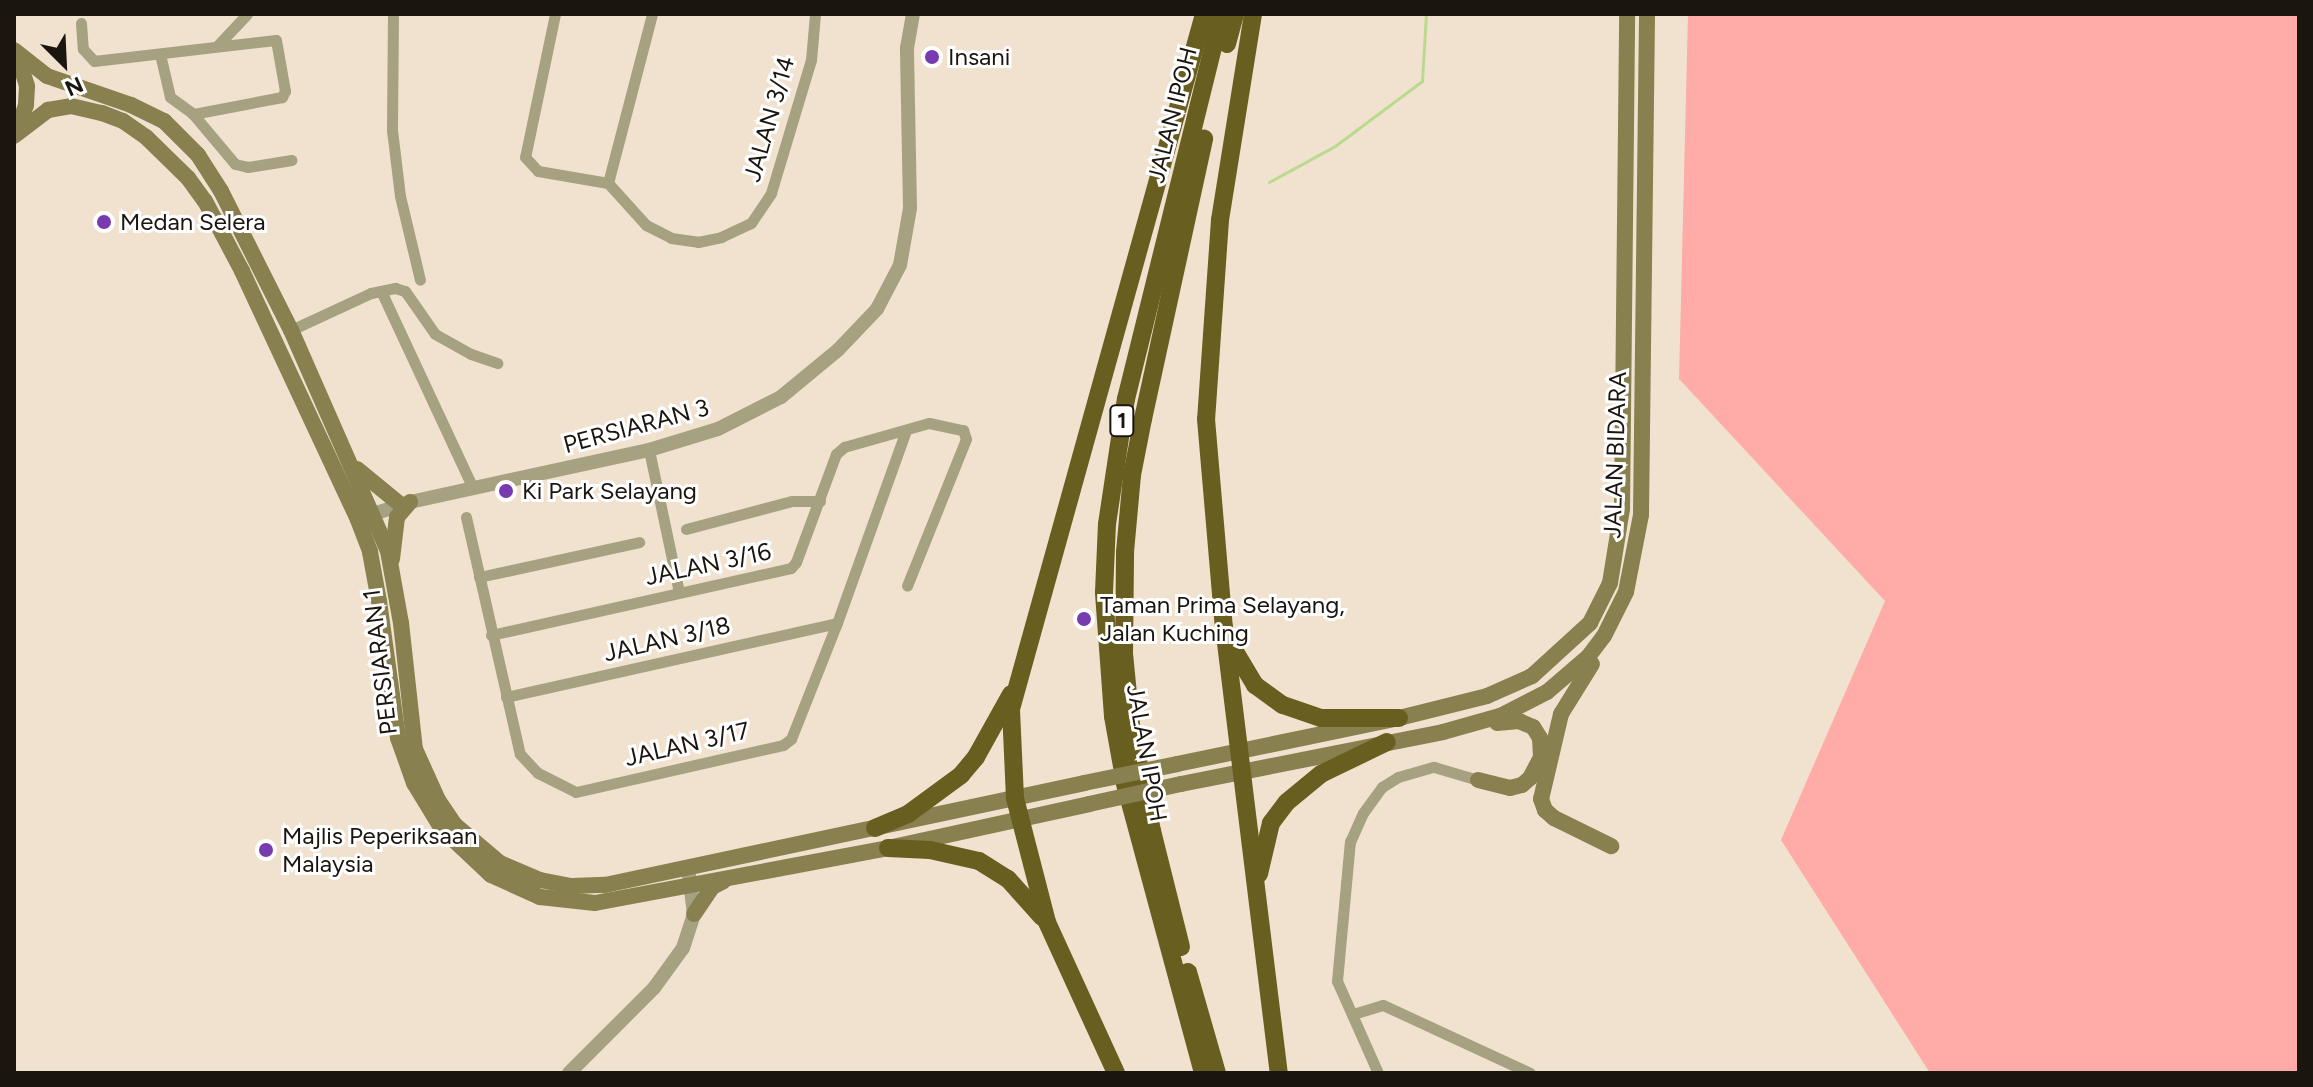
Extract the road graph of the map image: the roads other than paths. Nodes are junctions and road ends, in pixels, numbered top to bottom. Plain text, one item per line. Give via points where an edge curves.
1 (247, 14) edge
2 (393, 14) edge
3 (555, 14) edge
4 (652, 14) edge
5 (815, 14) edge
6 (913, 14) edge
7 (1204, 14) edge
8 (1221, 14) edge
9 (1235, 14) edge
10 (1253, 14) edge
11 (1627, 14) edge
12 (1647, 14) edge
13 (81, 23) dead end
14 (14, 38) edge
15 (217, 47) junction
16 (14, 50) edge
17 (160, 54) junction
18 (65, 84) junction
19 (71, 106) junction
20 (193, 114) junction
21 (14, 135) edge
22 (14, 147) edge
23 (291, 160) dead end
24 (608, 183) junction
25 (420, 280) dead end
26 (381, 291) junction
27 (291, 330) junction
28 (497, 363) dead end
29 (905, 433) junction
30 (649, 450) junction
31 (353, 465) junction
32 (473, 488) junction
33 (820, 501) junction
34 (405, 504) junction
35 (1641, 515) junction
36 (366, 517) junction
37 (466, 517) dead end
38 (686, 529) dead end
39 (639, 542) dead end
40 (391, 564) junction
41 (479, 577) junction
42 (907, 586) dead end
43 (679, 592) junction
44 (837, 623) junction
45 (1224, 627) junction
46 (491, 635) junction
47 (1015, 688) junction
48 (506, 697) junction
49 (1399, 718) junction
50 (1443, 732) junction
51 (1387, 742) junction
52 (1238, 749) junction
53 (1549, 768) junction
54 (1241, 770) junction
55 (1478, 780) junction
56 (1084, 783) joint
57 (1015, 798) junction
58 (1089, 804) joint
59 (1020, 820) junction
60 (875, 828) junction
61 (1611, 846) dead end
62 (888, 848) junction
63 (689, 875) junction
64 (736, 876) junction
65 (694, 914) junction
66 (1047, 922) junction
67 (1260, 939) junction
68 (1353, 1014) junction
69 (569, 1073) edge
70 (1116, 1073) edge
71 (1203, 1073) edge
72 (1217, 1073) edge
73 (1279, 1073) edge
74 (1378, 1073) edge
75 (1530, 1073) edge

1 - 15 street
2 - 25 street via 392,130 400,196
3 - 24 street via 525,157 538,171
4 - 24 street
5 - 24 street, JALAN 3/14 via 811,60 780,169 762,211 751,223 698,242 671,238 646,225
6 - 30 street, PERSIARAN 3 via 907,48 910,208 900,265 877,309 781,397 718,429
7 - 47 highway
8 - 71 highway, JALAN IPOH / 1 via 1126,399 1107,524 1104,592 1113,716 1125,783
9 - 72 highway, JALAN IPOH / 1 via 1132,475 1124,612 1131,725 1152,831
10 - 45 highway via 1220,220 1206,419
11 - 49 main road, JALAN BIDARA via 1622,509 1610,583 1590,623 1532,676 1474,700
12 - 35 main road, JALAN BIDARA
13 - 17 street via 83,49 94,61
14 - 18 main road
15 - 17 street
15 - 20 street via 276,40 285,94
16 - 18 main road, PERSIARAN 1
16 - 21 main road via 27,86
17 - 20 street via 170,97
18 - 27 main road, PERSIARAN 1 via 131,105 182,137 236,217
19 - 21 main road via 48,110
19 - 22 main road
19 - 36 main road, PERSIARAN 1 via 123,121 146,137 205,201
20 - 23 street via 242,167
26 - 27 street
26 - 28 street via 405,291 435,334
26 - 32 street
27 - 31 main road, PERSIARAN 1
29 - 33 street, JALAN 3/16 via 844,447 836,454
29 - 42 street via 929,423 966,434
29 - 44 street, JALAN 3/17
30 - 32 street, PERSIARAN 3
30 - 43 street
31 - 34 main road
31 - 36 main road, PERSIARAN 1
32 - 34 street, PERSIARAN 3
33 - 38 street via 792,501
33 - 43 street, JALAN 3/16 via 791,568
34 - 36 street, PERSIARAN 3
34 - 40 main road via 397,517
35 - 50 main road, JALAN BIDARA via 1626,592 1588,657 1522,707
35 - 53 main road via 1640,564 1631,601 1566,702
36 - 40 main road, PERSIARAN 1
36 - 63 main road, PERSIARAN 1 via 398,738 414,783 442,829 491,875 540,897 595,903
37 - 41 street, JALAN 3/17
39 - 41 street
40 - 63 main road, PERSIARAN 1 via 415,749 454,824 500,863 540,880 605,885
41 - 46 street, JALAN 3/17
43 - 46 street, JALAN 3/16
44 - 48 street, JALAN 3/18
44 - 48 street, JALAN 3/17 via 791,739 783,745 576,792 538,773 520,754
45 - 49 highway via 1247,675 1283,705 1330,719
45 - 52 highway
46 - 48 street, JALAN 3/17
47 - 57 highway
47 - 60 highway via 961,775 908,814
49 - 52 main road, JALAN BIDARA
50 - 51 main road, JALAN BIDARA
50 - 55 main road via 1513,721 1537,732 1541,757 1527,782 1510,788
51 - 54 main road, JALAN BIDARA
51 - 67 highway via 1321,774 1271,823 1259,862
52 - 54 highway
52 - 56 main road, JALAN BIDARA, bridge
53 - 55 main road via 1521,797
53 - 61 main road via 1541,792 1545,810
54 - 58 main road, JALAN BIDARA, bridge
54 - 67 highway
55 - 68 street via 1446,768 1420,769 1390,781 1356,829 1337,981
56 - 57 main road, PERSIARAN 1
57 - 59 highway
57 - 60 main road, PERSIARAN 1
58 - 59 main road, PERSIARAN 1
59 - 62 main road, PERSIARAN 1
59 - 66 highway
60 - 63 main road, PERSIARAN 1
62 - 64 main road, PERSIARAN 1
62 - 66 highway via 979,861 1008,879
63 - 64 main road, PERSIARAN 1
63 - 65 street
64 - 65 main road via 712,887
65 - 69 street via 673,966
66 - 70 highway
67 - 73 highway
68 - 74 street
68 - 75 street via 1383,1005

